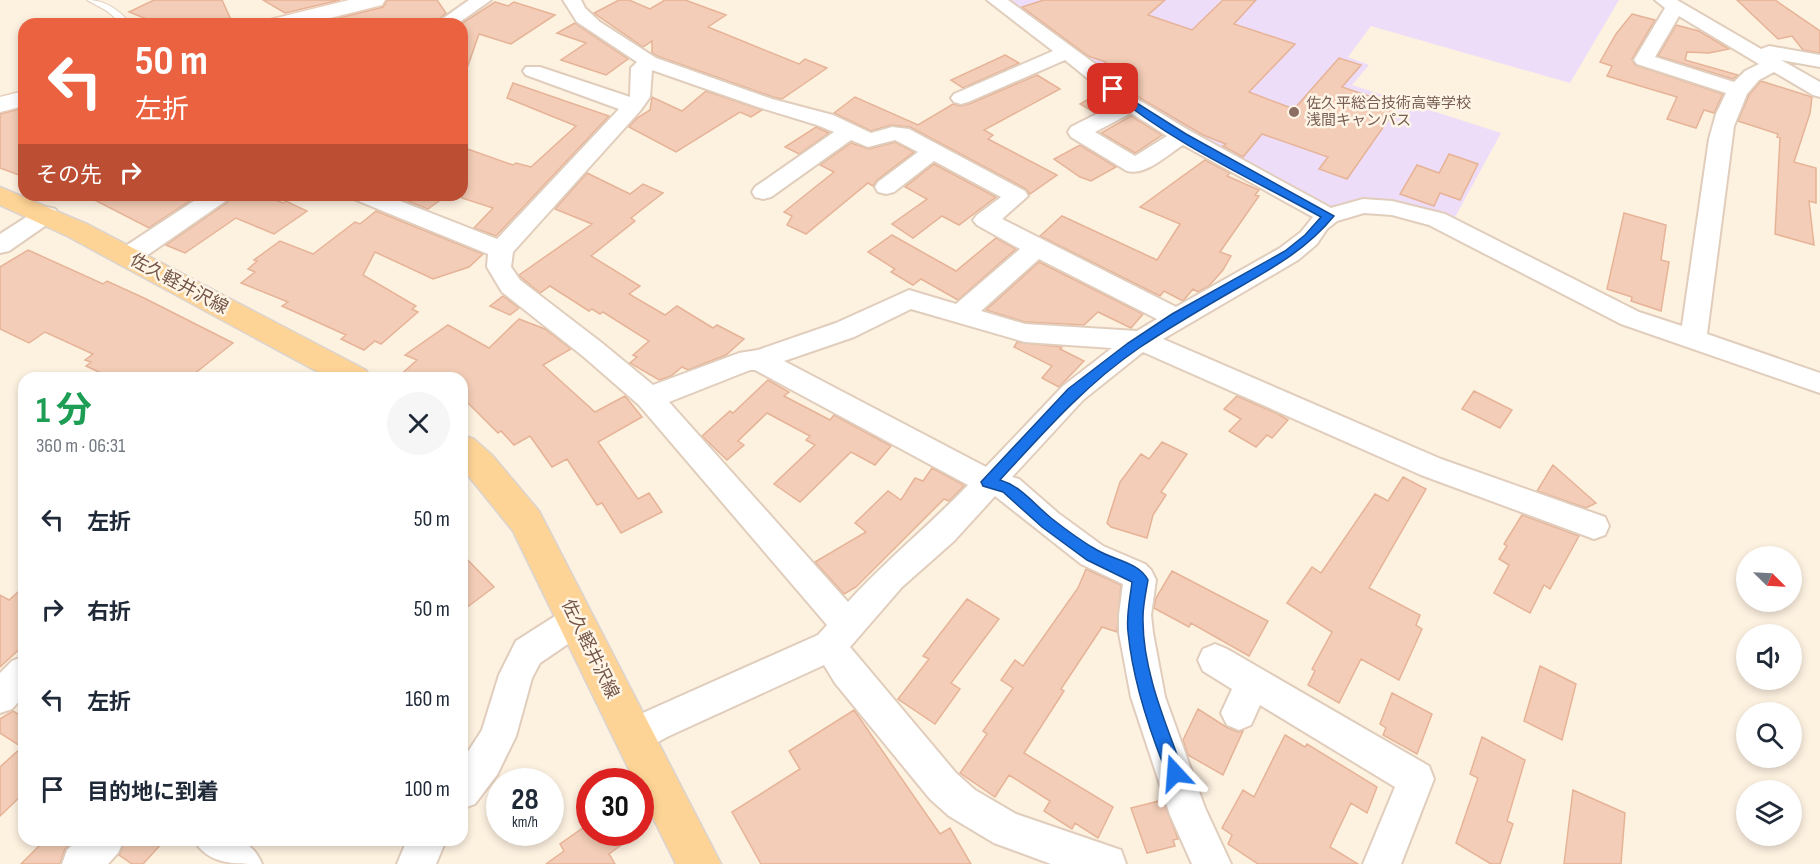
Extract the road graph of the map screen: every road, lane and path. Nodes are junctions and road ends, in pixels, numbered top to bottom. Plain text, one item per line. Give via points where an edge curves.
1 (91, 0) edge
2 (374, 0) edge
3 (482, 0) edge
4 (572, 0) edge
5 (996, 0) edge
6 (1672, 5) edge
7 (120, 18) edge
8 (304, 18) edge
9 (454, 18) edge
10 (1753, 51) junction
11 (1067, 52) junction
12 (1820, 61) edge
13 (649, 62) junction
14 (1776, 65) junction
15 (533, 72) dead end
16 (1737, 90) junction
17 (1820, 91) edge
18 (961, 99) dead end
19 (18, 100) edge
20 (1132, 104) junction
21 (0, 105) edge
22 (633, 107) junction
23 (849, 132) junction
24 (1182, 136) junction
25 (933, 151) junction
26 (886, 187) dead end
27 (763, 192) dead end
28 (0, 195) edge
29 (210, 201) edge
30 (379, 201) edge
31 (47, 214) junction
32 (1329, 216) junction
33 (0, 245) edge
34 (1037, 248) junction
35 (501, 250) junction
36 (127, 257) junction
37 (961, 314) junction
38 (1177, 318) junction
39 (1693, 340) junction
40 (1142, 341) junction
41 (759, 360) junction
42 (344, 372) edge
43 (1820, 383) edge
44 (649, 398) junction
45 (468, 452) edge
46 (988, 482) junction
47 (1594, 526) dead end
48 (575, 621) junction
49 (839, 635) junction
50 (1215, 660) dead end
51 (18, 678) edge
52 (0, 697) edge
53 (634, 738) junction
54 (468, 783) edge
55 (99, 846) edge
56 (220, 846) edge
57 (425, 846) edge
58 (81, 864) edge
59 (243, 864) edge
60 (416, 864) edge
61 (699, 864) edge
62 (1107, 864) edge
63 (1212, 864) edge
64 (1382, 864) edge

1 - 7 lane
2 - 8 street
3 - 9 street
4 - 13 street via 586,21 638,51
5 - 11 street
6 - 10 street
6 - 16 street via 1672,12 1644,60
10 - 12 street
10 - 14 street
11 - 18 street
11 - 20 street
13 - 22 street via 641,68 640,97
13 - 23 street via 825,120
14 - 16 street via 1763,69
14 - 17 street
15 - 22 street
16 - 39 street via 1720,139
19 - 21 street
20 - 24 street
20 - 24 street via 1080,132 1135,166
22 - 35 street
23 - 25 street via 872,141 897,133
23 - 27 street
24 - 32 street
25 - 26 street
25 - 34 street via 1017,196 985,219
28 - 31 main road, 佐久軽井沢線
29 - 36 street
30 - 35 street
31 - 33 street
31 - 36 main road, 佐久軽井沢線
32 - 38 street via 1289,254
32 - 39 street via 1363,206 1392,208 1437,219 1607,308
34 - 37 street
34 - 38 street
35 - 44 street via 499,267 511,286
36 - 42 main road, 佐久軽井沢線
37 - 40 street via 1025,333
37 - 41 street via 909,299 845,330
38 - 40 street
39 - 43 street
40 - 46 street via 1072,393
40 - 47 street via 1431,467
41 - 44 street via 748,360
41 - 46 street
44 - 49 street
45 - 48 main road, 佐久軽井沢線 via 501,486 526,521
46 - 49 street via 943,532 891,577
46 - 63 street via 1008,488 1092,555 1140,580 1136,633 1148,697 1189,815
48 - 53 main road, 佐久軽井沢線
48 - 54 street via 528,652 516,675 498,736
49 - 53 street
49 - 62 street via 861,690 962,803 1007,830
50 - 64 street via 1245,698 1416,779
51 - 52 street
53 - 61 main road, 佐久軽井沢線
55 - 58 street
56 - 59 street
57 - 60 street

